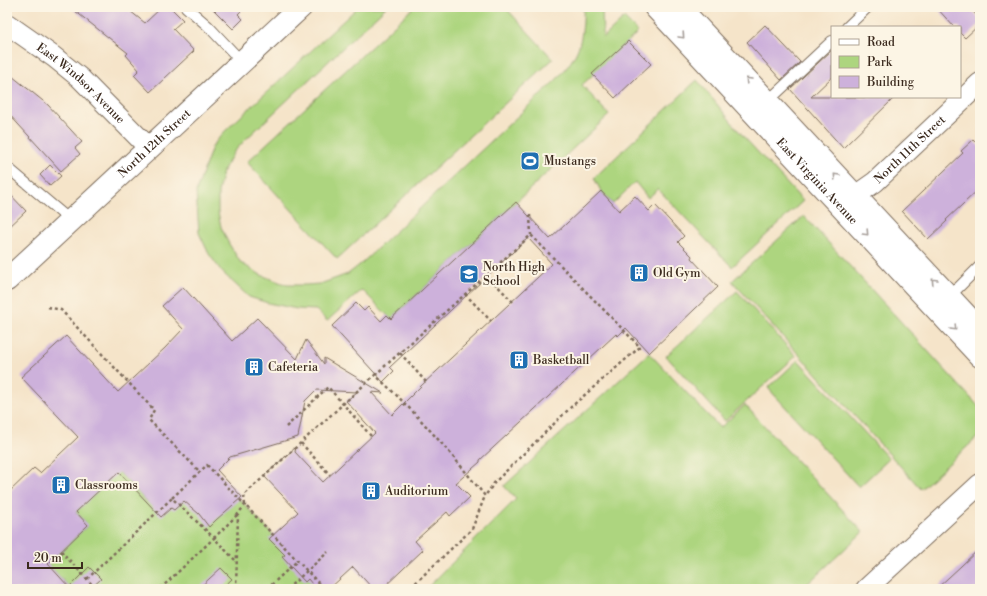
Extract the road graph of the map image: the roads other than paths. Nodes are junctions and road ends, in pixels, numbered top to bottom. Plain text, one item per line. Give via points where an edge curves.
1 (186, 7) edge
2 (301, 7) edge
3 (655, 7) edge
4 (679, 7) edge
5 (868, 7) edge
6 (7, 24) edge
7 (848, 26) edge
8 (831, 42) edge
9 (242, 62) junction
10 (980, 83) edge
11 (767, 102) junction
12 (149, 148) junction
13 (7, 167) edge
14 (855, 196) junction
15 (71, 221) junction
16 (980, 266) edge
17 (7, 280) edge
18 (949, 297) junction
19 (980, 330) edge
20 (980, 356) edge
21 (980, 484) edge
22 (866, 589) edge

1 - 9 lane
2 - 9 street, North 12th Street
3 -> 20 street, East Virginia Avenue
11 -> 4 street, East Virginia Avenue
5 - 7 lane
6 - 12 street, East Windsor Avenue via 80,78
8 - 11 lane
9 - 12 street, North 12th Street
10 - 14 street, North 11th Street via 875,182
14 -> 11 street, East Virginia Avenue
12 - 15 street, North 12th Street
13 - 15 lane
18 -> 14 street, East Virginia Avenue
15 - 17 street, North 12th Street
16 - 18 lane
18 - 19 street, East Virginia Avenue
21 - 22 street

